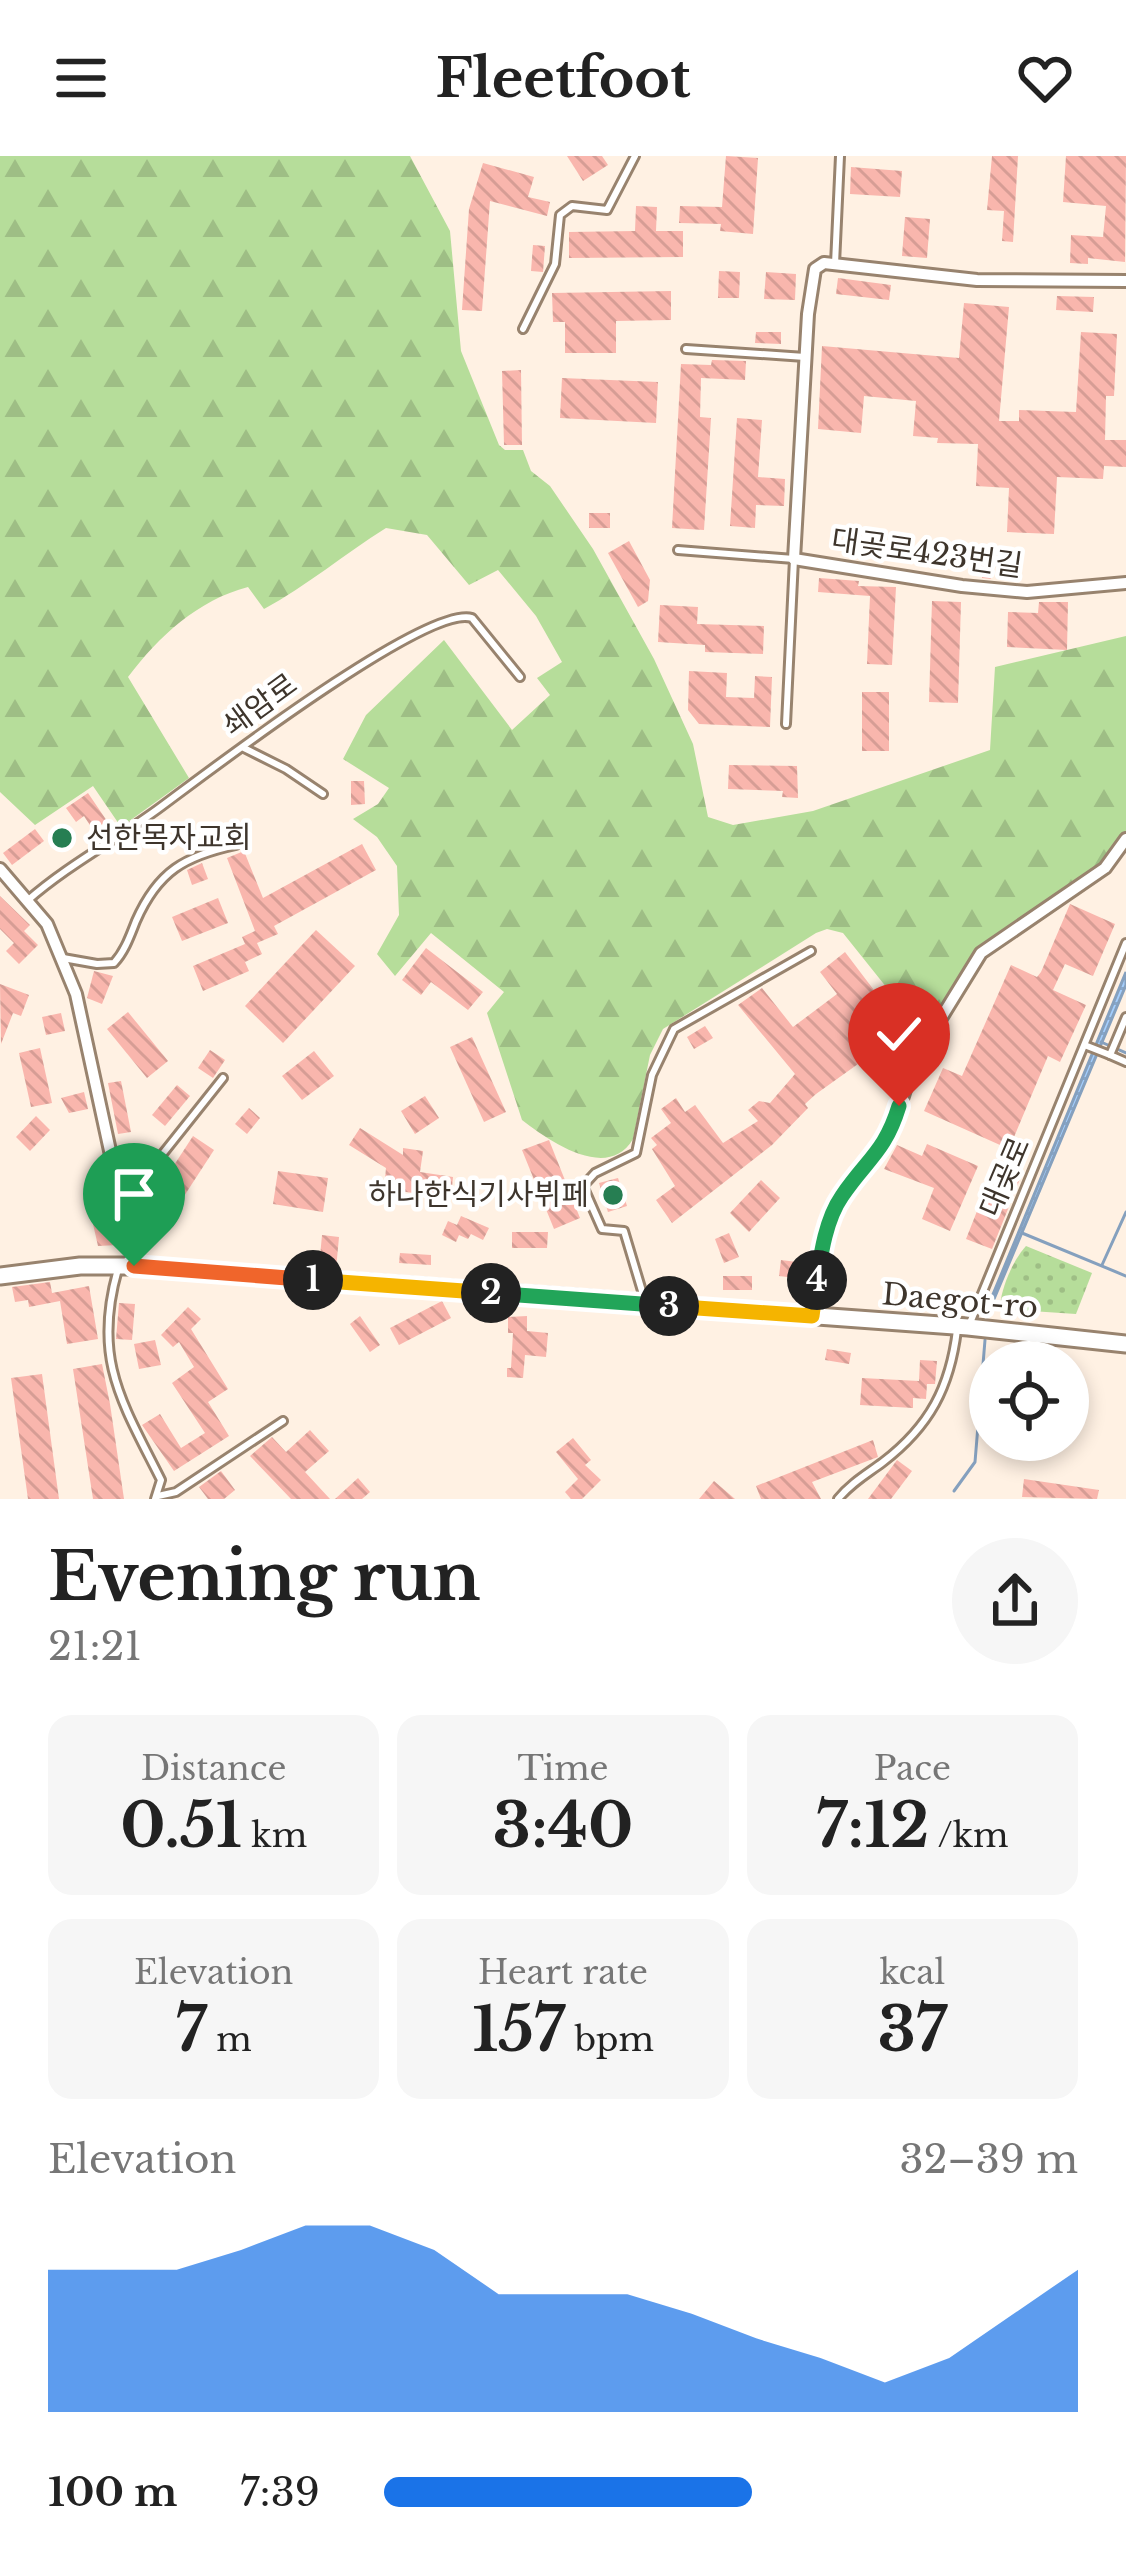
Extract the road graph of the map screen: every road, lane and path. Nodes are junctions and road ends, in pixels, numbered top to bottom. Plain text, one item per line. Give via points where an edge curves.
1 (634, 156) edge
2 (840, 156) edge
3 (835, 264) junction
4 (1126, 281) edge
5 (523, 329) dead end
6 (686, 349) dead end
7 (805, 357) junction
8 (678, 550) dead end
9 (794, 559) junction
10 (1126, 583) edge
11 (520, 677) dead end
12 (786, 724) dead end
13 (244, 748) junction
14 (323, 794) dead end
15 (1126, 838) edge
16 (236, 845) dead end
17 (0, 869) edge
18 (27, 902) junction
19 (1126, 943) edge
20 (811, 952) dead end
21 (63, 958) junction
22 (1126, 1017) edge
23 (1088, 1046) junction
24 (1108, 1053) junction
25 (1126, 1062) edge
26 (223, 1078) dead end
27 (125, 1209) junction
28 (127, 1266) junction
29 (0, 1276) edge
30 (646, 1304) junction
31 (812, 1316) junction
32 (963, 1327) junction
33 (1081, 1340) junction
34 (1126, 1344) edge
35 (1126, 1354) edge
36 (283, 1421) dead end
37 (156, 1497) edge
38 (838, 1499) edge

1 - 5 lane via 607,210 572,206 560,214 555,263
2 - 3 lane, 대곶로423번길
3 - 4 street via 977,280
3 - 7 street, 대곶로423번길 via 815,269
6 - 7 lane
7 - 9 street, 대곶로423번길
8 - 9 lane, 대곶로423번길
9 - 10 street, 대곶로423번길 via 1028,592
9 - 12 lane, 대곶로423번길
11 - 13 lane, 쇄암로 via 472,618 457,616 335,680
13 - 14 lane
13 - 18 lane, 쇄암로
15 - 31 street via 1106,868 981,953 914,1062 889,1139 839,1198
16 - 21 lane via 182,861 144,902 114,963
17 - 18 street
18 - 21 street
19 - 23 lane, 대곶로
20 - 30 lane via 674,1029 652,1075 635,1153 583,1186 602,1229 625,1231
21 - 27 street
22 - 24 lane
23 - 24 lane
23 - 32 lane, 대곶로
24 - 25 lane
26 - 27 lane
27 - 28 street
28 - 29 street, Daegot-ro
28 - 30 street, Daegot-ro
28 - 37 lane via 107,1308 109,1349 117,1390 161,1480
30 - 31 street, Daegot-ro
31 - 32 street, Daegot-ro
32 - 33 street, Daegot-ro
32 - 38 lane, 대곶로 via 945,1390 899,1449
33 - 34 street, Daegot-ro
33 - 35 street
36 - 37 lane

